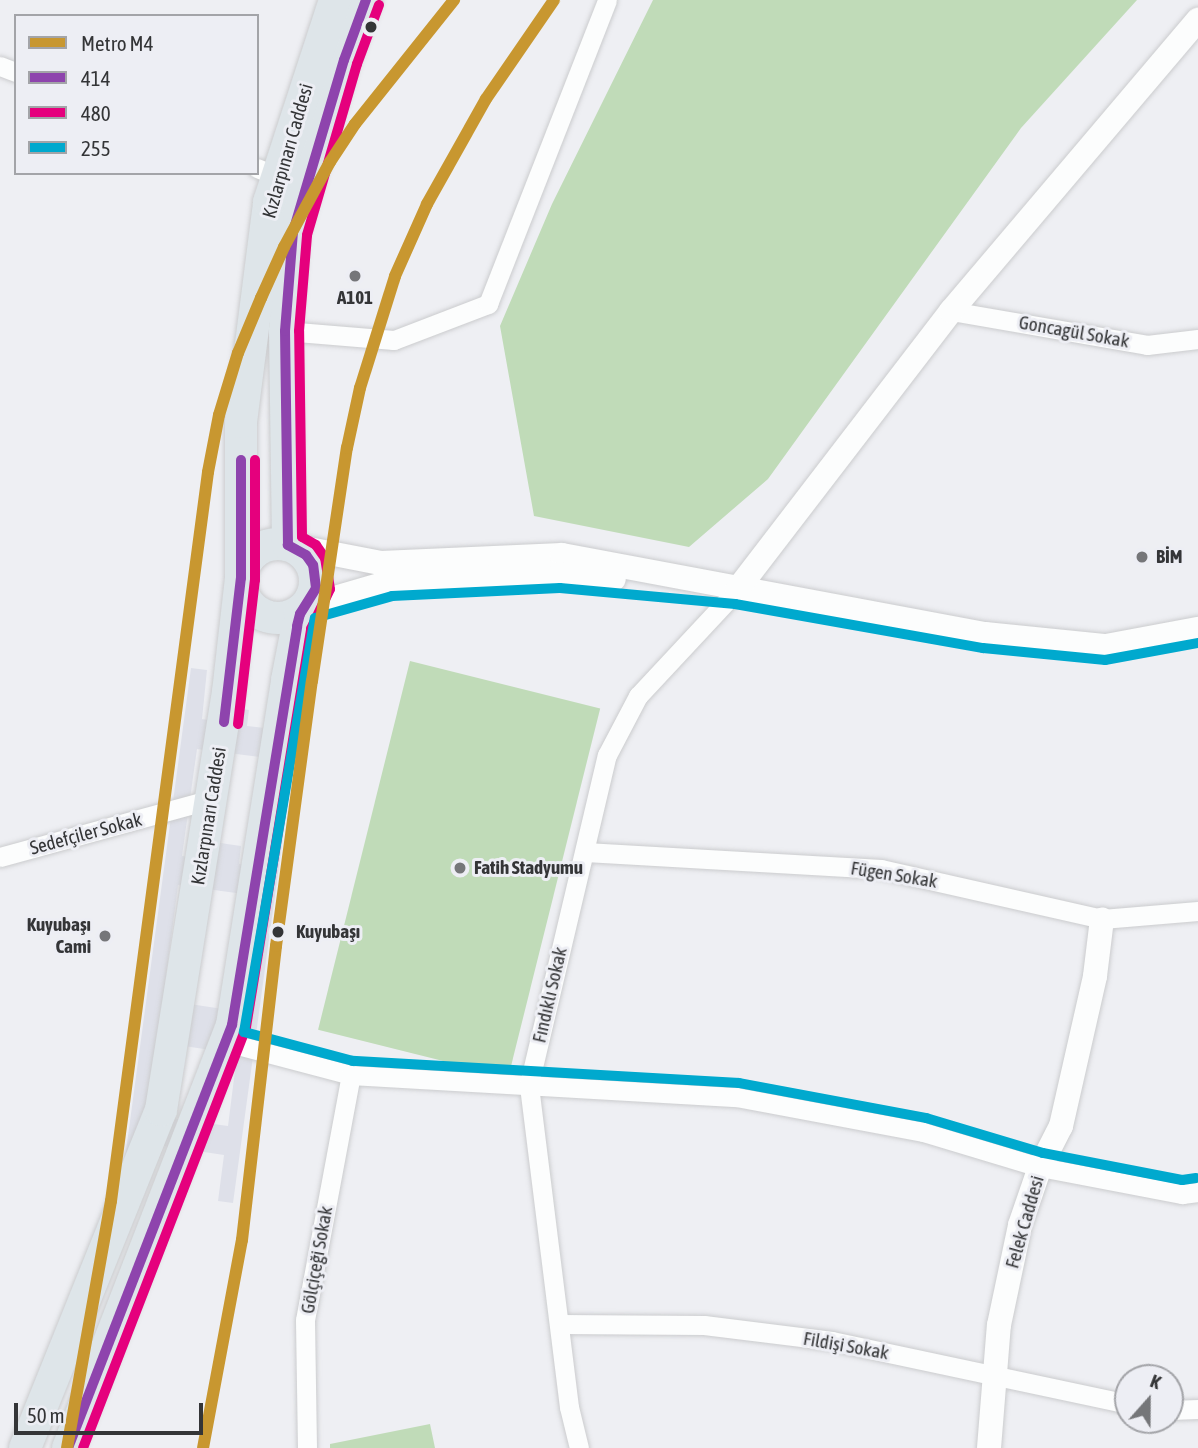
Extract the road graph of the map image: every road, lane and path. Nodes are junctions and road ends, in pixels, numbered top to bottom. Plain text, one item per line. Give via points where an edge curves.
1 (335, 0) edge
2 (366, 0) edge
3 (607, 0) edge
4 (1198, 20) edge
5 (267, 172) edge
6 (951, 311) junction
7 (285, 331) junction
8 (1198, 339) edge
9 (288, 544) junction
10 (241, 578) junction
11 (737, 590) junction
12 (307, 606) junction
13 (1198, 629) edge
14 (212, 799) junction
15 (586, 852) junction
16 (0, 858) edge
17 (1198, 911) edge
18 (1102, 919) junction
19 (226, 1042) junction
20 (351, 1075) junction
21 (529, 1084) junction
22 (1040, 1167) junction
23 (1198, 1192) edge
24 (559, 1324) junction
25 (995, 1376) junction
26 (1114, 1401) edge
27 (25, 1448) edge
28 (68, 1448) edge
29 (307, 1448) edge
30 (579, 1448) edge
31 (989, 1448) edge

1 - 5 main road, Kızlarpınarı Caddesi
2 - 7 main road, Kızlarpınarı Caddesi via 293,232
3 - 7 street via 488,303 394,340
4 - 6 street
5 - 10 main road, Kızlarpınarı Caddesi via 269,202 241,422
6 - 8 street, Goncagül Sokak via 1147,345
6 - 11 street
7 - 9 main road, Kızlarpınarı Caddesi
9 - 10 main road via 256,551
9 - 11 street via 381,563 562,555
9 - 12 main road via 313,565 316,588
10 - 12 main road via 245,598 262,614 284,618
10 - 14 main road, Kızlarpınarı Caddesi
11 - 12 street via 560,574 390,582
11 - 13 street via 985,634 1106,646
11 - 15 street, Fındıklı Sokak via 638,696 607,755
12 - 19 main road via 297,626
14 - 16 street, Sedefçiler Sokak
14 - 27 main road, Kızlarpınarı Caddesi via 161,1110
15 - 18 street, Fügen Sokak via 881,869
15 - 21 street, Fındıklı Sokak
17 - 18 street, Fügen Sokak
18 - 22 street, Felek Caddesi via 1096,976 1061,1126
19 - 20 street
19 - 28 main road
20 - 21 street
20 - 29 street, Gölçiçeği Sokak via 305,1320
21 - 22 street via 736,1097 923,1132
21 - 24 street, Fındıklı Sokak
22 - 23 street via 1182,1194
22 - 25 street, Felek Caddesi via 1020,1225 999,1325
24 - 25 street, Fildişi Sokak via 704,1325 832,1341
24 - 30 street, Fındıklı Sokak
25 - 26 street, Fildişi Sokak
25 - 31 street, Felek Caddesi

